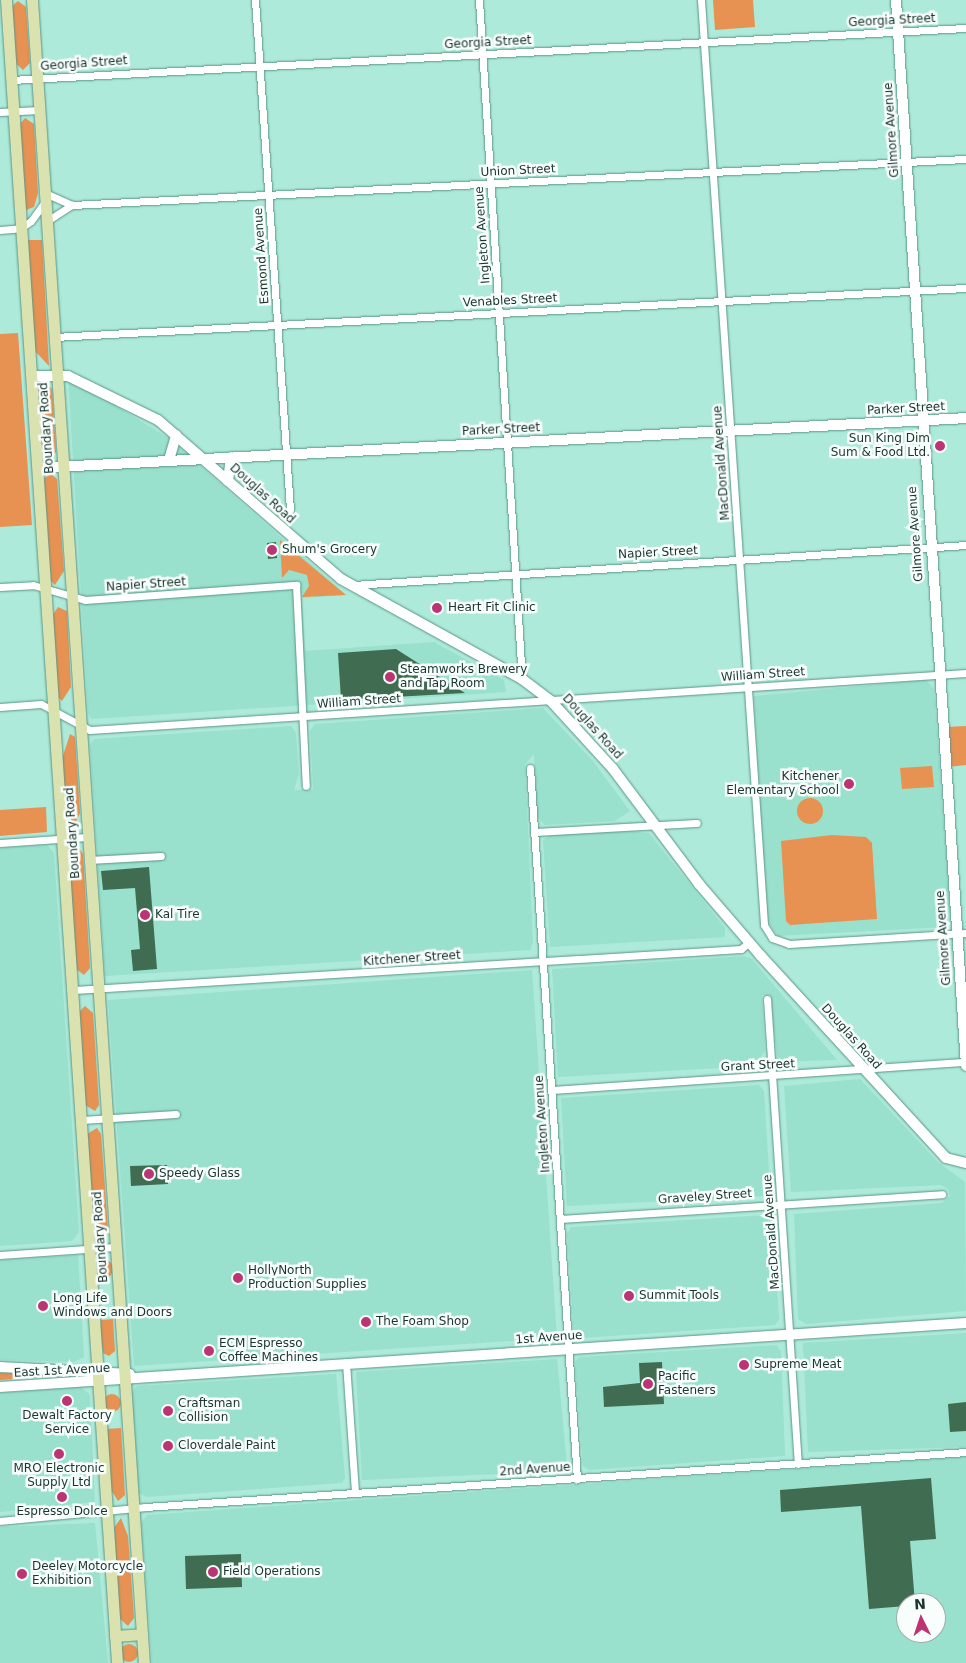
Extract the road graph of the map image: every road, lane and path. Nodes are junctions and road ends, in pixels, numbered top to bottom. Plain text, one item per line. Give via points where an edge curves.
1 (6, 0) edge
2 (32, 0) edge
3 (255, 0) edge
4 (479, 0) edge
5 (701, 0) edge
6 (896, 0) edge
7 (966, 28) edge
8 (897, 31) junction
9 (703, 43) junction
10 (482, 54) junction
11 (259, 66) junction
12 (37, 78) junction
13 (11, 80) junction
14 (39, 110) junction
15 (13, 111) junction
16 (0, 112) edge
17 (966, 159) edge
18 (907, 162) junction
19 (713, 171) junction
20 (491, 183) junction
21 (269, 195) junction
22 (45, 197) junction
23 (72, 205) junction
24 (46, 221) junction
25 (21, 228) junction
26 (0, 230) edge
27 (966, 288) edge
28 (913, 292) junction
29 (722, 302) junction
30 (499, 312) junction
31 (278, 325) junction
32 (54, 337) junction
33 (57, 374) junction
34 (32, 376) junction
35 (966, 418) edge
36 (921, 421) junction
37 (731, 431) junction
38 (176, 435) junction
39 (509, 442) junction
40 (285, 454) junction
41 (230, 457) junction
42 (204, 459) junction
43 (169, 460) junction
44 (63, 466) junction
45 (38, 468) junction
46 (228, 481) junction
47 (290, 510) dead end
48 (966, 545) edge
49 (929, 547) junction
50 (740, 559) junction
51 (517, 572) junction
52 (352, 586) junction
53 (0, 588) edge
54 (46, 589) junction
55 (71, 596) junction
56 (966, 673) edge
57 (938, 675) junction
58 (522, 679) junction
59 (746, 687) junction
60 (551, 700) junction
61 (0, 707) edge
62 (54, 710) junction
63 (303, 717) junction
64 (80, 724) junction
65 (530, 768) dead end
66 (306, 786) dead end
67 (697, 823) dead end
68 (654, 825) junction
69 (534, 832) junction
70 (87, 837) junction
71 (64, 839) junction
72 (0, 843) edge
73 (161, 856) dead end
74 (89, 860) junction
75 (961, 933) edge
76 (749, 942) junction
77 (543, 961) junction
78 (98, 989) junction
79 (74, 990) junction
80 (767, 999) dead end
81 (966, 1064) edge
82 (865, 1071) junction
83 (772, 1076) junction
84 (552, 1090) junction
85 (176, 1114) dead end
86 (107, 1118) junction
87 (81, 1120) junction
88 (966, 1163) edge
89 (942, 1194) dead end
90 (781, 1204) junction
91 (560, 1218) junction
92 (115, 1247) junction
93 (89, 1249) junction
94 (0, 1255) edge
95 (966, 1323) edge
96 (791, 1335) junction
97 (568, 1349) junction
98 (346, 1363) junction
99 (0, 1367) edge
100 (97, 1375) junction
101 (128, 1376) junction
102 (0, 1387) edge
103 (966, 1452) edge
104 (798, 1464) junction
105 (577, 1479) junction
106 (354, 1493) junction
107 (134, 1508) junction
108 (106, 1513) junction
109 (0, 1520) edge
110 (142, 1634) junction
111 (115, 1636) junction
112 (117, 1663) edge
113 (144, 1663) edge

1 - 13 main road, Boundary Road
2 - 12 main road, Boundary Road
3 - 11 street, Esmond Avenue
4 - 10 street, Ingleton Avenue
5 - 9 street, MacDonald Avenue
6 - 8 street, Gilmore Avenue
7 - 8 street, Georgia Street
8 - 9 street, Georgia Street
8 - 18 street, Gilmore Avenue
9 - 10 street, Georgia Street
9 - 19 street, MacDonald Avenue
10 - 11 street, Georgia Street
10 - 20 street, Ingleton Avenue
11 - 12 street, Georgia Street
11 - 21 street, Esmond Avenue
12 - 13 street, Georgia Street
12 - 14 main road, Boundary Road
13 - 15 main road, Boundary Road
14 - 15 street
14 - 22 main road, Boundary Road
15 - 16 street
15 - 25 main road, Boundary Road
17 - 18 street, Union Street
18 - 19 street, Union Street
18 - 28 street, Gilmore Avenue
19 - 20 street, Union Street
19 - 29 street, MacDonald Avenue
20 - 21 street, Union Street
20 - 30 street, Ingleton Avenue
21 - 23 street, Union Street
21 - 31 street, Esmond Avenue
22 - 23 street, Union Street
22 - 24 main road, Boundary Road
22 - 25 street
23 - 24 street, Union Street
24 - 32 main road, Boundary Road
25 - 26 street
25 - 34 main road, Boundary Road
27 - 28 street, Venables Street
28 - 29 street, Venables Street
28 - 36 street, Gilmore Avenue
29 - 30 street, Venables Street
29 - 37 street, MacDonald Avenue
30 - 31 street, Venables Street
30 - 39 street, Ingleton Avenue
31 - 32 street, Venables Street
31 - 40 street, Esmond Avenue
32 - 33 main road, Boundary Road
33 - 34 street, Douglas Road
33 - 38 street, Douglas Road via 128,405
33 - 44 main road, Boundary Road
34 - 45 main road, Boundary Road
35 - 36 street, Parker Street
36 - 37 street, Parker Street
36 - 49 street, Gilmore Avenue
37 - 39 street, Parker Street
37 - 50 street, MacDonald Avenue
38 - 42 street, Douglas Road
38 - 43 street
39 - 40 street, Parker Street
39 - 51 street, Ingleton Avenue
40 - 41 street, Parker Street
40 - 47 street, Esmond Avenue
41 - 42 street, Parker Street
41 - 46 street
42 - 43 street, Parker Street
42 - 46 street, Douglas Road
43 - 44 street, Parker Street
44 - 45 street, Parker Street
44 - 55 main road, Boundary Road
45 - 54 main road, Boundary Road
46 - 52 street, Douglas Road
48 - 49 street, Napier Street
49 - 50 street, Napier Street
49 - 57 street, Gilmore Avenue
50 - 51 street, Napier Street
50 - 59 street, MacDonald Avenue
51 - 52 street, Napier Street
51 - 58 street, Ingleton Avenue
52 - 58 street, Douglas Road
53 - 54 street, Napier Street
54 - 55 street, Napier Street
54 - 62 main road, Boundary Road
55 - 63 street, Napier Street via 85,600 296,586
55 - 64 main road, Boundary Road
56 - 57 street, William Street
57 - 59 street, William Street
57 - 75 street, Gilmore Avenue
58 - 60 street, Douglas Road
59 - 60 street, William Street
59 - 75 street, MacDonald Avenue via 764,925 772,938 789,944
60 - 63 street, William Street
60 - 68 street, Douglas Road via 613,769
61 - 62 street, William Street via 41,704
62 - 64 street, William Street
62 - 71 main road, Boundary Road
63 - 64 street, William Street via 90,730
63 - 66 street
64 - 70 main road, Boundary Road
65 - 69 street, Ingleton Avenue
67 - 68 street
68 - 69 street
68 - 76 street, Douglas Road
69 - 77 street, Ingleton Avenue
70 - 71 street
70 - 74 main road, Boundary Road
71 - 72 street
71 - 79 main road, Boundary Road
73 - 74 street
74 - 78 main road, Boundary Road
75 - 81 street, Gilmore Avenue
76 - 77 street, Kitchener Street via 741,949
76 - 82 street, Douglas Road
77 - 78 street, Kitchener Street
77 - 84 street, Ingleton Avenue
78 - 79 street, Kitchener Street
78 - 86 main road, Boundary Road
79 - 87 main road, Boundary Road
80 - 83 street, MacDonald Avenue
81 - 82 street, Grant Street
82 - 83 street, Grant Street
82 - 88 street, Douglas Road via 946,1158
83 - 84 street, Grant Street
83 - 90 street, MacDonald Avenue
84 - 91 street, Ingleton Avenue
85 - 86 street
86 - 87 street
86 - 92 main road, Boundary Road
87 - 93 main road, Boundary Road
89 - 90 street, Graveley Street
90 - 91 street, Graveley Street
90 - 96 street, MacDonald Avenue
91 - 97 street, Ingleton Avenue
92 - 93 street
92 - 101 main road, Boundary Road
93 - 94 street
93 - 100 main road, Boundary Road
95 - 96 street, 1st Avenue
96 - 97 street, 1st Avenue
96 - 104 street, MacDonald Avenue
97 - 98 street, 1st Avenue
97 - 105 street, Ingleton Avenue
98 - 101 street, 1st Avenue
98 - 106 street
99 - 100 street, East 1st Avenue
100 - 101 street, East 1st Avenue
100 - 102 street, East 1st Avenue
100 - 108 main road, Boundary Road
101 - 107 main road, Boundary Road
103 - 104 street, 2nd Avenue
104 - 105 street, 2nd Avenue
105 - 106 street, 2nd Avenue
106 - 107 street, 2nd Avenue
107 - 108 street, 2nd Avenue
107 - 110 main road, Boundary Road
108 - 109 street, 2nd Avenue
108 - 111 main road, Boundary Road
110 - 111 main road
110 - 113 main road, Boundary Road
111 - 112 main road, Boundary Road

